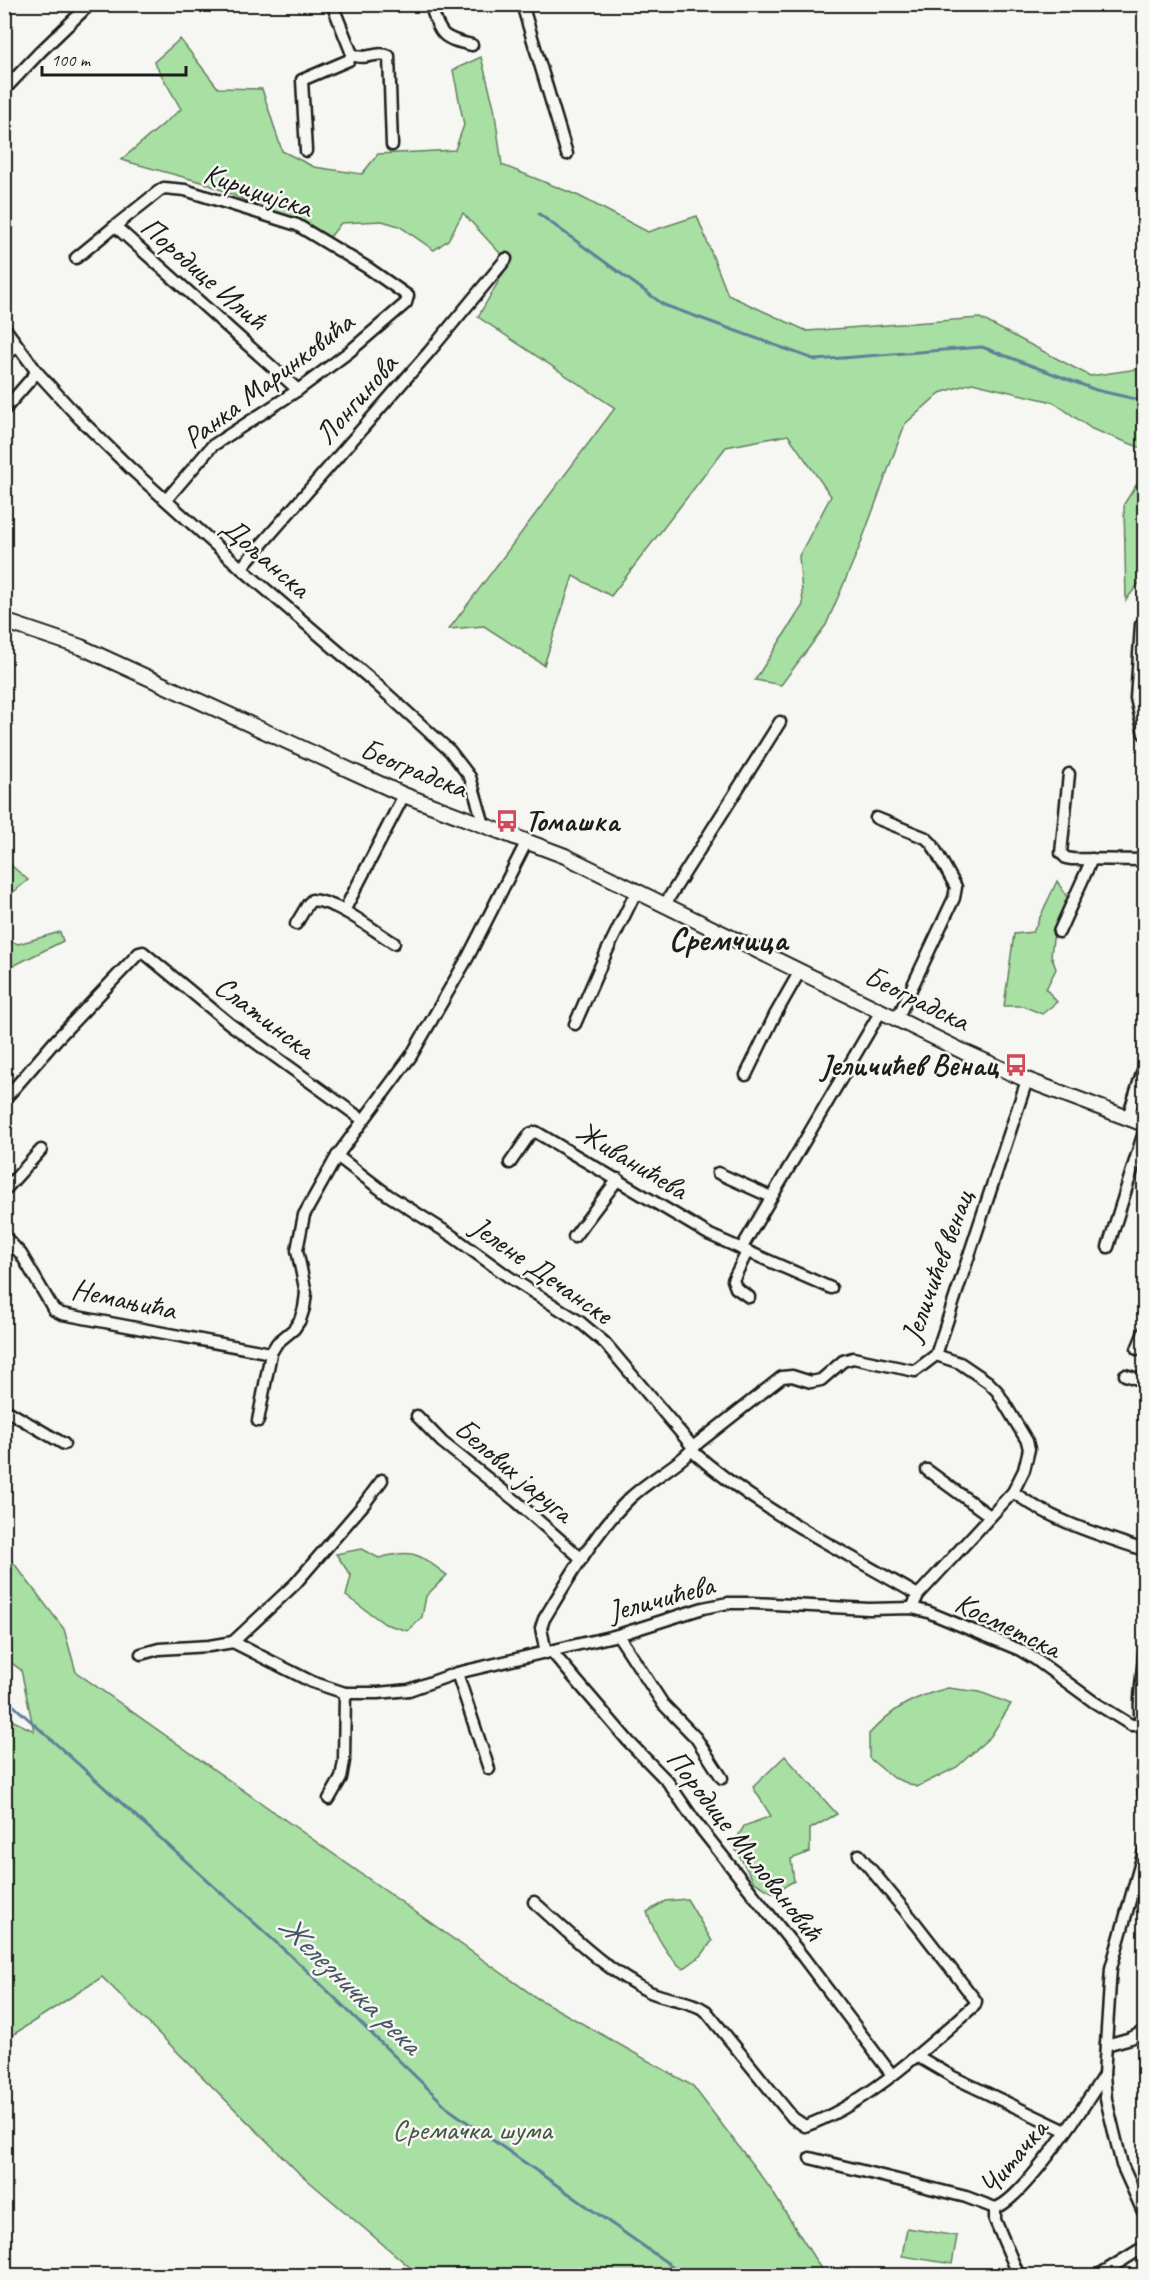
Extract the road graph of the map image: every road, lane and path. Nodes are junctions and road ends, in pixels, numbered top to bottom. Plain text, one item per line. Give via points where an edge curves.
1 (90, 4) edge
2 (332, 4) edge
3 (430, 4) edge
4 (522, 4) edge
5 (472, 45) dead end
6 (352, 54) junction
7 (4, 90) edge
8 (392, 145) dead end
9 (306, 151) dead end
10 (567, 154) dead end
11 (115, 226) junction
12 (76, 258) dead end
13 (506, 260) dead end
14 (405, 303) joint
15 (4, 327) edge
16 (17, 345) junction
17 (4, 358) edge
18 (37, 372) junction
19 (298, 390) junction
20 (4, 410) edge
21 (166, 500) junction
22 (241, 568) junction
23 (4, 621) edge
24 (1141, 625) dead end
25 (1141, 679) edge
26 (780, 722) dead end
27 (1144, 734) edge
28 (1069, 774) dead end
29 (404, 795) junction
30 (876, 818) dead end
31 (484, 825) junction
32 (527, 841) junction
33 (1092, 859) junction
34 (1144, 860) edge
35 (637, 890) junction
36 (665, 904) junction
37 (344, 911) junction
38 (296, 924) dead end
39 (1059, 932) dead end
40 (394, 943) dead end
41 (800, 970) junction
42 (881, 1011) junction
43 (897, 1019) junction
44 (575, 1024) dead end
45 (1144, 1067) edge
46 (746, 1075) dead end
47 (1027, 1080) junction
48 (4, 1100) edge
49 (1128, 1117) junction
50 (363, 1120) junction
51 (1144, 1124) edge
52 (1144, 1132) edge
53 (41, 1150) dead end
54 (337, 1156) junction
55 (510, 1163) dead end
56 (718, 1173) dead end
57 (618, 1179) junction
58 (4, 1191) edge
59 (771, 1197) junction
60 (4, 1236) edge
61 (574, 1237) dead end
62 (1108, 1246) dead end
63 (744, 1250) junction
64 (831, 1288) dead end
65 (749, 1297) dead end
66 (1144, 1332) edge
67 (1137, 1349) dead end
68 (270, 1353) junction
69 (936, 1355) junction
70 (1125, 1375) dead end
71 (1144, 1381) edge
72 (4, 1409) edge
73 (417, 1416) dead end
74 (258, 1420) dead end
75 (63, 1444) dead end
76 (692, 1451) junction
77 (927, 1470) dead end
78 (382, 1480) dead end
79 (1012, 1492) junction
80 (990, 1516) junction
81 (1144, 1550) edge
82 (582, 1559) junction
83 (918, 1595) junction
84 (912, 1608) junction
85 (618, 1635) junction
86 (233, 1642) junction
87 (549, 1652) junction
88 (141, 1654) dead end
89 (1144, 1654) edge
90 (457, 1673) junction
91 (345, 1693) junction
92 (1143, 1728) edge
93 (1144, 1765) edge
94 (489, 1769) dead end
95 (722, 1778) dead end
96 (1144, 1795) edge
97 (329, 1799) dead end
98 (1144, 1851) edge
99 (859, 1855) dead end
100 (534, 1902) dead end
101 (1144, 2031) edge
102 (1106, 2045) junction
103 (917, 2056) junction
104 (892, 2075) junction
105 (1104, 2075) junction
106 (1066, 2131) junction
107 (810, 2158) dead end
108 (995, 2208) junction
109 (1144, 2214) edge
110 (1144, 2247) edge
111 (1019, 2276) edge
112 (1096, 2276) edge

1 - 7 street
2 - 6 street
3 - 5 street via 444,36
4 - 10 street
6 - 8 street via 360,58 389,56
6 - 9 street via 349,60 302,80
11 - 12 street, Породице Илић
11 - 14 street, Кириџијска via 159,190 185,190 297,225 405,293
11 - 19 street, Породице Илић
13 - 22 street, Лонгинова
14 - 19 street, Ранка Маринковића
15 - 16 street, Дољанска
16 - 17 street
16 - 18 street, Дољанска
18 - 20 street
18 - 21 street, Дољанска via 80,419
19 - 21 street, Ранка Маринковића via 212,446
21 - 22 street, Дољанска
22 - 31 street, Дољанска via 450,751 470,777
23 - 29 main road, Београдска via 81,647
24 - 25 street
25 - 27 street via 1136,698
26 - 36 street
28 - 33 street via 1061,853 1066,858
29 - 31 main road, Београдска
29 - 37 street
30 - 43 street via 926,838 956,887
31 - 32 main road, Београдска
32 - 35 main road, Београдска
32 - 50 street via 468,957 411,1056
33 - 34 street
33 - 39 street
35 - 36 main road, Београдска
35 - 44 street
36 - 41 main road, Београдска
37 - 38 street via 312,900
37 - 40 street
41 - 42 main road, Београдска
41 - 46 street
42 - 43 main road, Београдска
42 - 59 street
43 - 47 main road, Београдска
45 - 49 street
47 - 49 main road, Београдска
47 - 69 street, Јеличићев венац
48 - 50 street, Слатинска via 85,1009 143,952 230,1024
49 - 51 main road, Београдска
50 - 54 street
52 - 62 street
53 - 58 street
54 - 68 street via 303,1215 297,1250 306,1293 300,1320
54 - 76 street, Јелене Дечанске via 388,1195 580,1322 636,1378 692,1446
55 - 57 street, Живанићева via 530,1134 536,1132
56 - 59 street
57 - 61 street
57 - 63 street, Живанићева via 710,1235
59 - 63 street
60 - 68 street, Немањића via 21,1254 54,1310 62,1314
63 - 64 street, Живанићева
63 - 65 street via 733,1280 736,1288
66 - 67 street
68 - 74 street
69 - 76 street, Јеличићев венац via 915,1371 854,1358 821,1380 782,1377
69 - 79 street via 960,1364 988,1382 1027,1441 1028,1459
70 - 71 street
72 - 75 street
73 - 82 street, Белових јаруга via 442,1442
76 - 82 street, Јеличићев венац via 632,1496
76 - 83 street via 756,1501
77 - 80 street
78 - 86 street via 295,1584
79 - 80 street
79 - 81 street via 1053,1517
80 - 83 street
82 - 87 street, Јеличићев венац via 541,1628
83 - 84 street
84 - 85 street, Јеличићева via 728,1603
84 - 92 street, Косметска via 1020,1650 1094,1702
85 - 87 street, Јеличићева
85 - 95 street via 663,1704 696,1738
86 - 88 street
86 - 91 street, Јеличићева via 312,1682
87 - 90 street, Јеличићева
87 - 104 street, Породице Миловановић via 668,1782
89 - 92 street via 1140,1711
90 - 91 street, Јеличићева via 409,1689
90 - 94 street
91 - 97 street via 341,1778
93 - 96 street
98 - 102 street, Читачка via 1111,1968
99 - 103 street via 976,2001
100 - 104 street via 623,1976 652,1993 706,2011 793,2118 805,2126
101 - 102 street
102 - 105 street, Читачка
103 - 104 street
103 - 106 street
105 - 106 street, Читачка
105 - 109 street, Читачка via 1122,2165
106 - 108 street, Читачка via 1017,2193
107 - 108 street
108 - 111 street, Читачка via 995,2220
110 - 112 street

